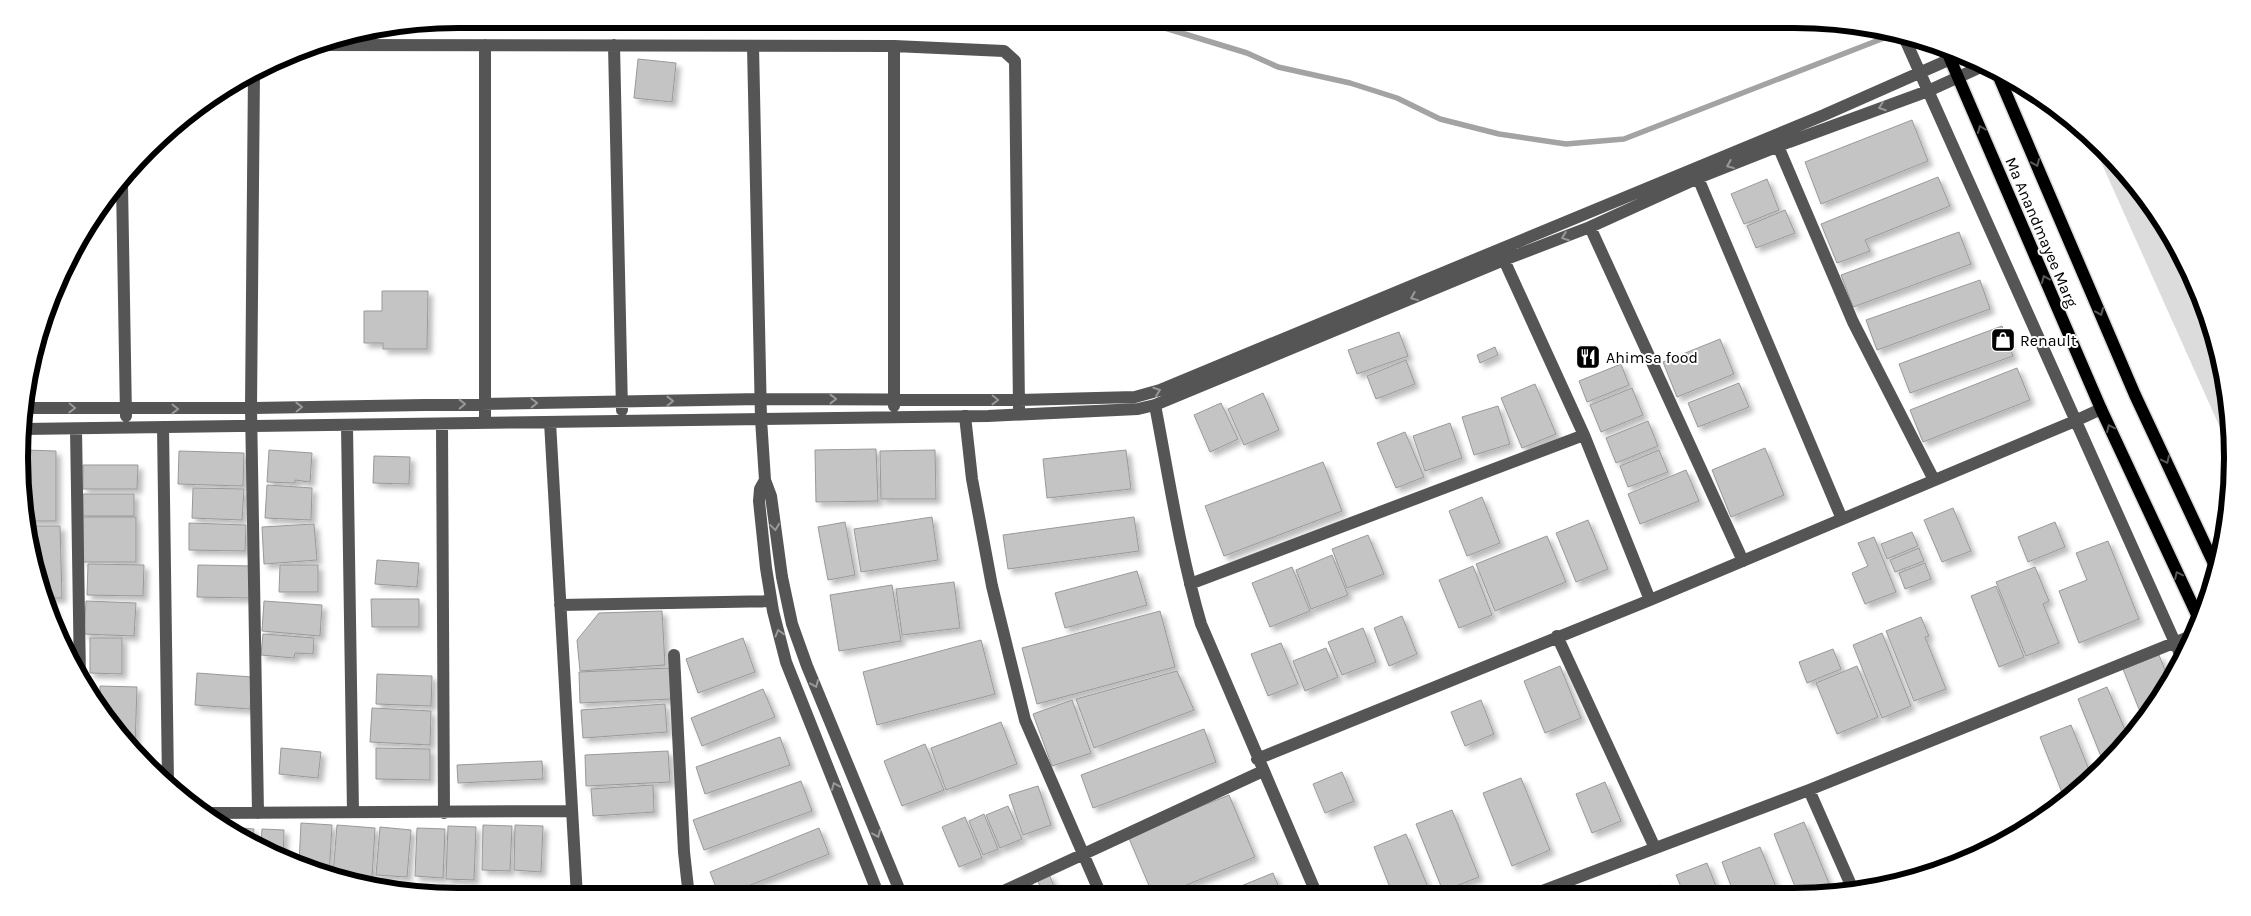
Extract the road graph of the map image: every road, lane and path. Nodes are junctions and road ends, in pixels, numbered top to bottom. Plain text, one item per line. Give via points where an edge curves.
1 (1907, 43) edge
2 (337, 45) edge
3 (485, 45) junction
4 (614, 45) junction
5 (753, 46) junction
6 (894, 46) junction
7 (1953, 58) edge
8 (1956, 59) edge
9 (1977, 69) edge
10 (1921, 74) junction
11 (1958, 78) junction
12 (254, 79) edge
13 (2001, 81) edge
14 (1928, 91) junction
15 (1778, 146) junction
16 (1698, 178) junction
17 (122, 189) edge
18 (1590, 227) junction
19 (1504, 260) junction
20 (761, 399) junction
21 (894, 399) junction
22 (1019, 400) junction
23 (621, 402) junction
24 (485, 404) junction
25 (1155, 405) junction
26 (30, 408) edge
27 (251, 408) junction
28 (2101, 408) junction
29 (126, 409) junction
30 (1019, 415) junction
31 (965, 416) junction
32 (894, 417) junction
33 (761, 419) junction
34 (622, 421) junction
35 (2075, 421) junction
36 (550, 422) junction
37 (485, 423) junction
38 (442, 424) junction
39 (251, 426) junction
40 (347, 426) junction
41 (126, 427) junction
42 (163, 427) junction
43 (28, 429) edge
44 (76, 429) junction
45 (1584, 435) junction
46 (765, 480) junction
47 (1934, 480) junction
48 (1842, 519) junction
49 (2211, 558) edge
50 (1743, 561) junction
51 (1190, 584) junction
52 (1650, 600) junction
53 (771, 601) junction
54 (560, 605) junction
55 (2195, 611) edge
56 (1557, 636) junction
57 (2183, 639) edge
58 (2175, 643) junction
59 (2178, 650) edge
60 (674, 655) dead end
61 (80, 663) edge
62 (1257, 759) junction
63 (1263, 771) junction
64 (168, 776) edge
65 (1809, 790) junction
66 (572, 811) junction
67 (353, 812) junction
68 (444, 812) junction
69 (215, 813) edge
70 (258, 813) junction
71 (1655, 848) junction
72 (1084, 854) junction
73 (1851, 885) edge
74 (576, 888) edge
75 (689, 888) edge
76 (875, 888) edge
77 (899, 888) edge
78 (1010, 888) edge
79 (1098, 888) edge
80 (1313, 888) edge
81 (1550, 888) edge

1 - 10 street
2 - 3 street
3 - 4 street
3 - 24 street
4 - 5 street
4 - 23 street
5 - 6 street
5 - 20 street
6 - 21 street
6 - 22 street via 1004,52 1015,61
7 - 10 street
8 - 11 main road, Ma Anandmayee Marg
9 - 11 street
10 - 14 street
22 -> 10 street via 1135,397 1160,390
11 - 14 street
28 -> 11 main road, Ma Anandmayee Marg
12 - 27 street
13 -> 49 main road, Ma Anandmayee Marg via 2135,395
14 -> 15 street
14 - 35 street
15 -> 16 street
15 - 47 street via 1853,322
16 - 18 street
16 - 48 street
17 - 29 street
18 -> 19 street
18 - 50 street
19 -> 25 street
19 - 45 street
20 -> 21 street
23 -> 20 street
20 - 33 street
21 -> 22 street
21 - 32 street
22 - 30 street
24 -> 23 street
23 - 34 street
27 -> 24 street
24 - 37 street
25 - 30 street via 1138,409
25 - 51 street
26 -> 29 street
29 -> 27 street
27 - 39 street
28 - 35 street
55 -> 28 main road, Ma Anandmayee Marg
29 - 41 street
30 - 31 street
31 - 32 street
31 - 72 street via 972,479 992,586 1025,720
32 - 33 street
33 - 34 street
33 - 46 street
34 - 36 street
35 - 47 street
35 - 58 street
36 - 37 street
36 - 54 street
37 - 38 street
38 - 40 street
38 - 68 street
39 - 40 street
39 - 42 street
39 - 70 street
40 - 67 street
41 - 42 street
41 - 44 street
42 - 64 street
43 - 44 street
44 - 61 street
45 - 51 street
45 - 52 street
46 - 53 street via 759,501
46 -> 77 street via 771,496 792,624
47 - 48 street
48 - 50 street
50 - 52 street
51 - 62 street via 1201,624
52 - 56 street
53 - 54 street
76 -> 53 street via 786,662
54 - 66 street
56 - 62 street
56 - 71 street
57 - 58 street
58 - 59 street
58 - 65 street
60 - 75 street via 684,852
62 - 63 street
63 - 72 street
63 - 80 street
65 - 71 street
65 - 73 street
66 - 68 street
66 - 74 street
67 - 68 street
67 - 70 street
69 - 70 street
71 - 81 street
72 - 78 street
72 - 79 street

